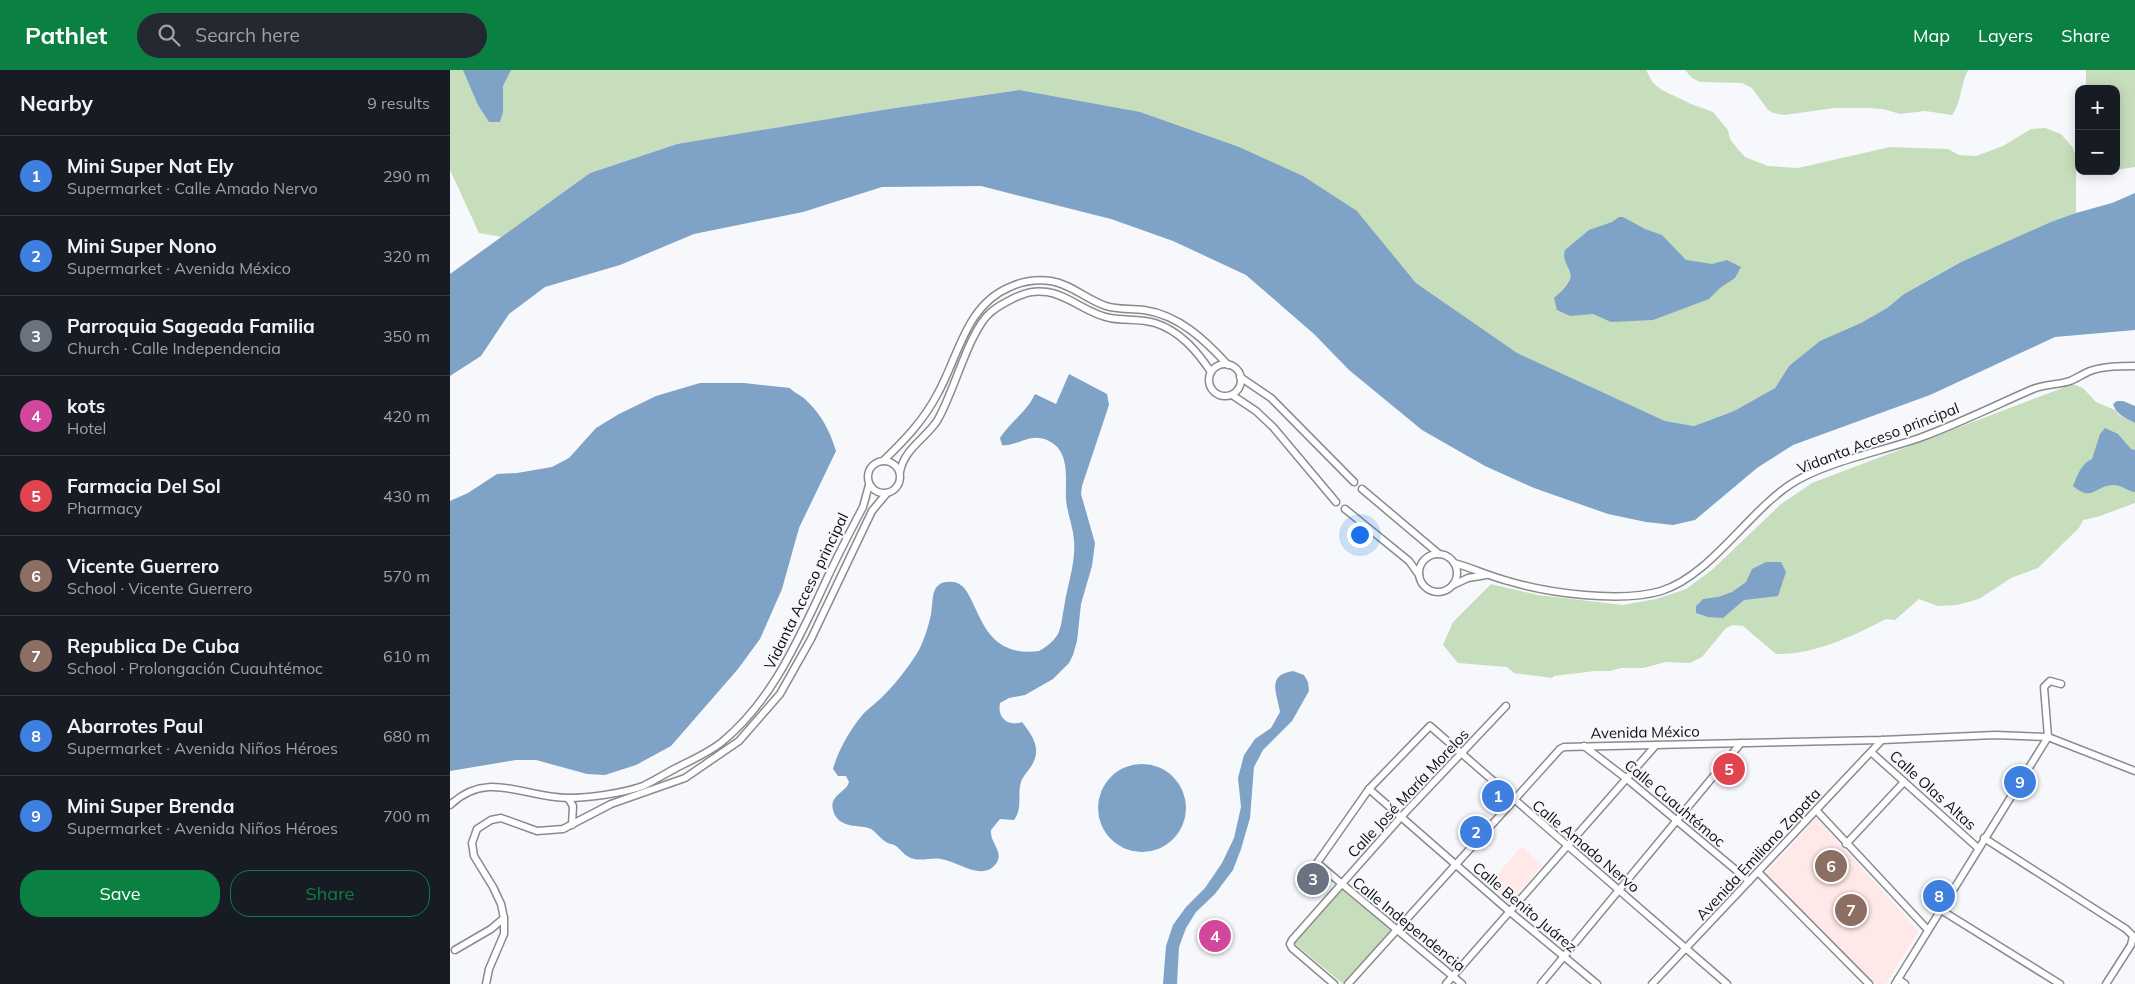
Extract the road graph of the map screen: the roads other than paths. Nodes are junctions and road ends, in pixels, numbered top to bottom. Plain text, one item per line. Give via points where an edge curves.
1 (1228, 364) junction
2 (2135, 366) edge
3 (1211, 372) junction
4 (1240, 377) junction
5 (1232, 394) junction
6 (883, 461) junction
7 (900, 472) junction
8 (1354, 482) dead end
9 (869, 485) junction
10 (1362, 489) dead end
11 (887, 493) junction
12 (1336, 502) dead end
13 (1345, 509) dead end
14 (1439, 554) junction
15 (1454, 563) junction
16 (1419, 575) junction
17 (1488, 575) junction
18 (1452, 585) junction
19 (2061, 684) dead end
20 (1506, 706) dead end
21 (2048, 737) junction
22 (1882, 740) junction
23 (1742, 743) junction
24 (1656, 744) junction
25 (1584, 746) junction
26 (1871, 752) junction
27 (1462, 754) junction
28 (2135, 771) edge
29 (1627, 779) junction
30 (1904, 782) junction
31 (1369, 789) junction
32 (568, 798) junction
33 (1512, 800) junction
34 (450, 806) edge
35 (1817, 811) junction
36 (1401, 817) junction
37 (1676, 820) junction
38 (572, 825) junction
39 (1984, 838) junction
40 (1846, 844) junction
41 (1566, 846) junction
42 (1978, 848) junction
43 (1456, 865) junction
44 (1758, 872) junction
45 (1749, 881) junction
46 (1341, 884) junction
47 (1620, 890) junction
48 (1941, 910) junction
49 (1509, 911) junction
50 (504, 918) junction
51 (1398, 930) junction
52 (1928, 930) junction
53 (1686, 948) junction
54 (455, 950) dead end
55 (1564, 956) junction
56 (1453, 976) junction
57 (1896, 982) edge
58 (486, 984) edge
59 (1334, 984) edge
60 (1348, 984) edge
61 (1446, 984) edge
62 (1462, 984) edge
63 (1541, 984) edge
64 (1597, 984) edge
65 (1652, 984) edge
66 (1727, 984) edge
67 (1869, 984) edge
68 (1905, 984) edge
69 (2060, 984) edge
70 (2106, 984) edge

1 - 3 street
1 - 4 street, Vidanta Acceso principal
1 - 6 street, Vidanta Acceso principal via 1189,328 1166,316 1145,310 1110,308 1052,281 1020,282 995,293 980,307 929,409 917,427
2 - 17 street, Vidanta Acceso principal via 2098,369 2068,382 2041,386 1923,436 1817,471 1777,494 1709,560 1679,583 1661,590 1642,595 1581,594
3 - 5 street via 1209,382 1213,391 1222,396
3 - 7 street via 1201,356 1182,337 1155,323 1101,316 1048,292 1023,294 989,313 977,330 937,421 907,453
4 - 5 street via 1239,387
4 - 8 street, Vidanta Acceso principal via 1271,398
5 - 12 street via 1273,426
6 - 7 street via 893,464
6 - 9 street, Vidanta Acceso principal via 873,464 870,469
7 - 11 street via 897,487
9 - 11 street via 877,492
9 - 32 street, Vidanta Acceso principal via 863,507 784,669 771,688 722,741 701,756 634,788
10 - 14 street
11 - 38 street via 872,511 811,640 780,694 761,717 739,740 685,778 611,804
13 - 16 street via 1409,561
14 - 15 street
14 - 16 street via 1424,560
15 - 17 street, Vidanta Acceso principal
15 - 18 street via 1457,574
16 - 18 street via 1430,590 1442,591
17 - 18 street
19 - 21 street via 2050,680 2044,687
20 - 27 street, Calle José María Morelos
21 - 22 street, Avenida México via 1995,735
21 - 28 street, Avenida México
21 - 39 street
22 - 23 street, Avenida México
22 - 26 street, Avenida Emiliano Zapata
23 - 24 street, Avenida México
23 - 37 street
24 - 25 street, Avenida México
24 - 29 street
25 - 29 street, Calle Cuauhtémoc
25 - 33 street, Avenida México via 1560,749
26 - 30 street, Calle Olas Altas
26 - 35 street, Avenida Emiliano Zapata
27 - 31 street, Calle Amado Nervo via 1430,726
27 - 33 street, Calle Amado Nervo
27 - 36 street, Calle José María Morelos
29 - 37 street, Calle Cuauhtémoc
29 - 41 street
30 - 40 street
30 - 42 street, Calle Olas Altas
31 - 36 street, Calle Benito Juárez
31 - 46 street, Calle Independencia via 1317,862
32 - 34 street, Vidanta Acceso principal via 496,786 477,788
32 - 38 street via 573,806
33 - 41 street, Calle Amado Nervo
33 - 43 street, Avenida México
35 - 40 street
35 - 44 street, Avenida Emiliano Zapata
36 - 43 street, Calle Benito Juárez
36 - 46 street, Calle José María Morelos
37 - 45 street, Calle Cuauhtémoc
37 - 47 street
38 - 50 street via 537,831 501,818 477,829 472,842 474,856 493,887
39 - 42 street
39 - 70 street via 2133,936 2131,945
40 - 52 street
41 - 47 street, Calle Amado Nervo
41 - 49 street
42 - 48 street
43 - 49 street, Calle Benito Juárez
43 - 51 street, Avenida México
44 - 45 street, Avenida Emiliano Zapata
44 - 67 street
45 - 53 street, Avenida Emiliano Zapata
46 - 51 street, Calle Independencia
46 - 59 street, Calle José María Morelos via 1290,944
47 - 53 street, Calle Amado Nervo
47 - 55 street
48 - 52 street
48 - 69 street
49 - 55 street, Calle Benito Juárez
49 - 56 street
50 - 54 street
50 - 58 street via 504,934
51 - 56 street, Calle Independencia
51 - 60 street, Avenida México
52 - 57 street
53 - 65 street, Avenida Emiliano Zapata
53 - 66 street, Calle Amado Nervo
55 - 63 street
55 - 64 street, Calle Benito Juárez
56 - 61 street
56 - 62 street, Calle Independencia
57 - 68 street

